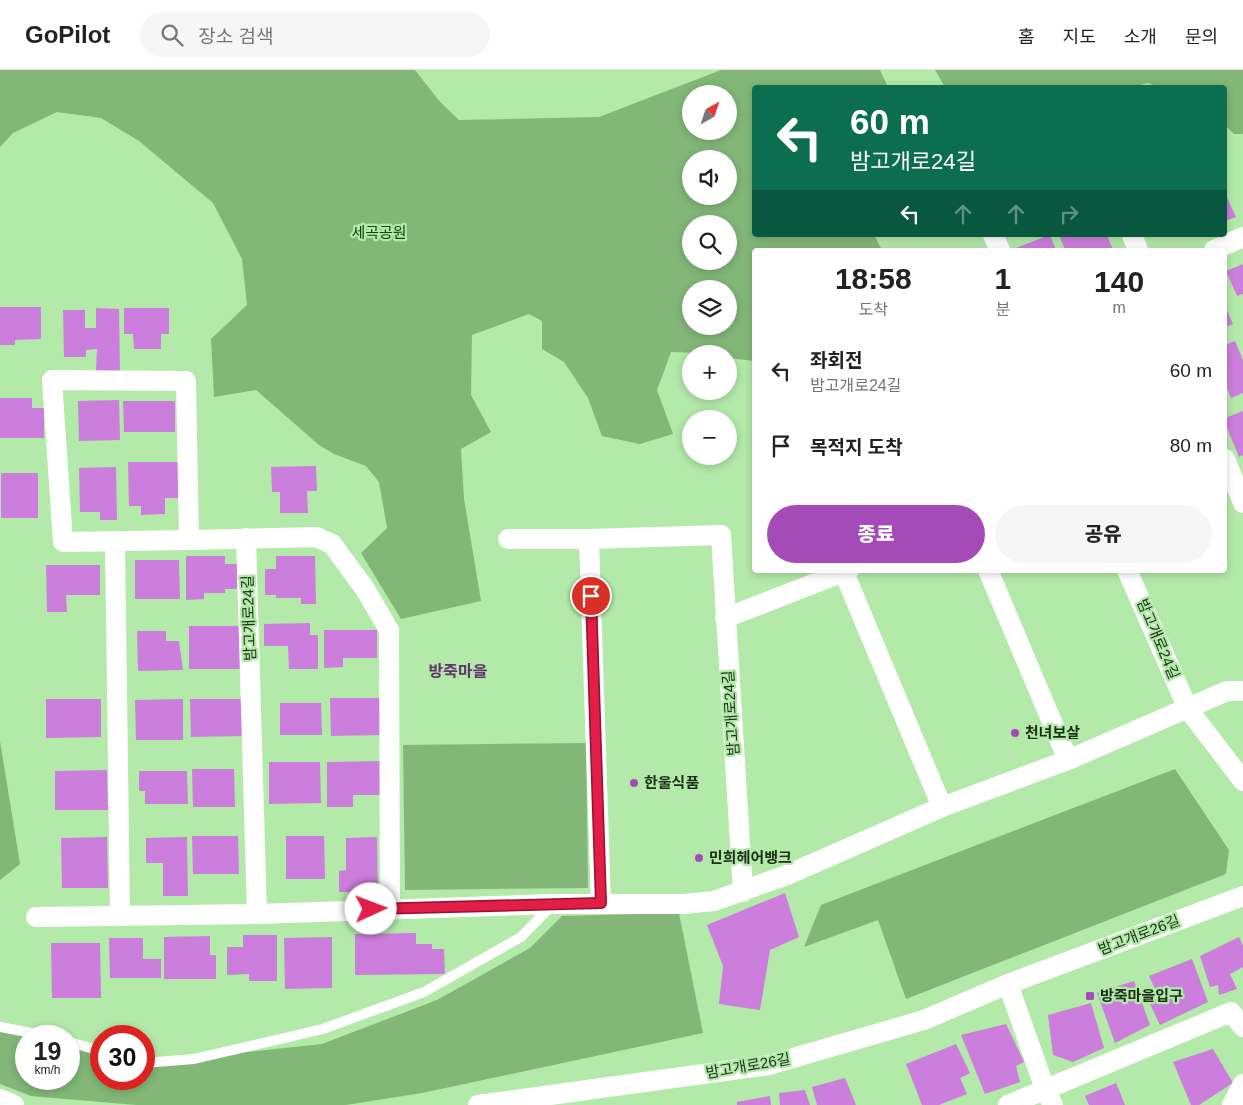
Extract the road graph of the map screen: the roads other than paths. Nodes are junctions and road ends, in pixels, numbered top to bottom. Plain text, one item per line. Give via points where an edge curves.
1 (1243, 237) edge
2 (1218, 248) edge
3 (1227, 464) edge
4 (1243, 503) edge
5 (246, 538) junction
6 (508, 539) dead end
7 (589, 539) junction
8 (189, 540) junction
9 (115, 541) junction
10 (840, 573) edge
11 (846, 573) edge
12 (989, 573) edge
13 (1128, 573) edge
14 (725, 618) junction
15 (1243, 691) edge
16 (1188, 708) junction
17 (1068, 760) junction
18 (1243, 781) edge
19 (942, 807) junction
20 (743, 892) junction
21 (1243, 896) edge
22 (601, 903) junction
23 (554, 904) junction
24 (390, 908) junction
25 (257, 914) junction
26 (120, 916) junction
27 (36, 918) dead end
28 (1008, 984) junction
29 (0, 1027) edge
30 (1243, 1027) edge
31 (15, 1030) edge
32 (155, 1062) edge
33 (1243, 1084) edge
34 (1049, 1097) edge
35 (0, 1099) edge
36 (14, 1105) edge
37 (478, 1105) edge
38 (1008, 1105) edge
39 (1232, 1105) edge

1 - 2 street
3 - 4 street
5 - 8 street
5 - 24 street via 316,537 332,544 390,630
5 - 25 street, 밤고개로24길
6 - 7 street
7 - 14 street, 밤고개로24길 via 721,535
7 - 22 street
8 - 9 street
8 - 9 street via 186,381 52,380 63,542
9 - 26 street
10 - 14 street
11 - 19 street
12 - 17 street
13 - 16 street, 밤고개로24길
14 - 20 street, 밤고개로24길
15 - 16 street via 1227,691
16 - 17 street
16 - 18 street, 밤고개로24길
17 - 19 street
19 - 20 street
20 - 22 street via 714,901 684,904
21 - 28 street, 밤고개로26길
22 - 23 street
23 - 24 street
23 - 32 lane via 521,937 424,992 323,1029 194,1059
24 - 25 street
25 - 26 street
26 - 27 street
28 - 34 street
28 - 37 street, 밤고개로26길 via 924,1020 769,1065
29 - 31 lane
30 - 34 street via 1231,1012
33 - 39 street
34 - 38 street
35 - 36 street

